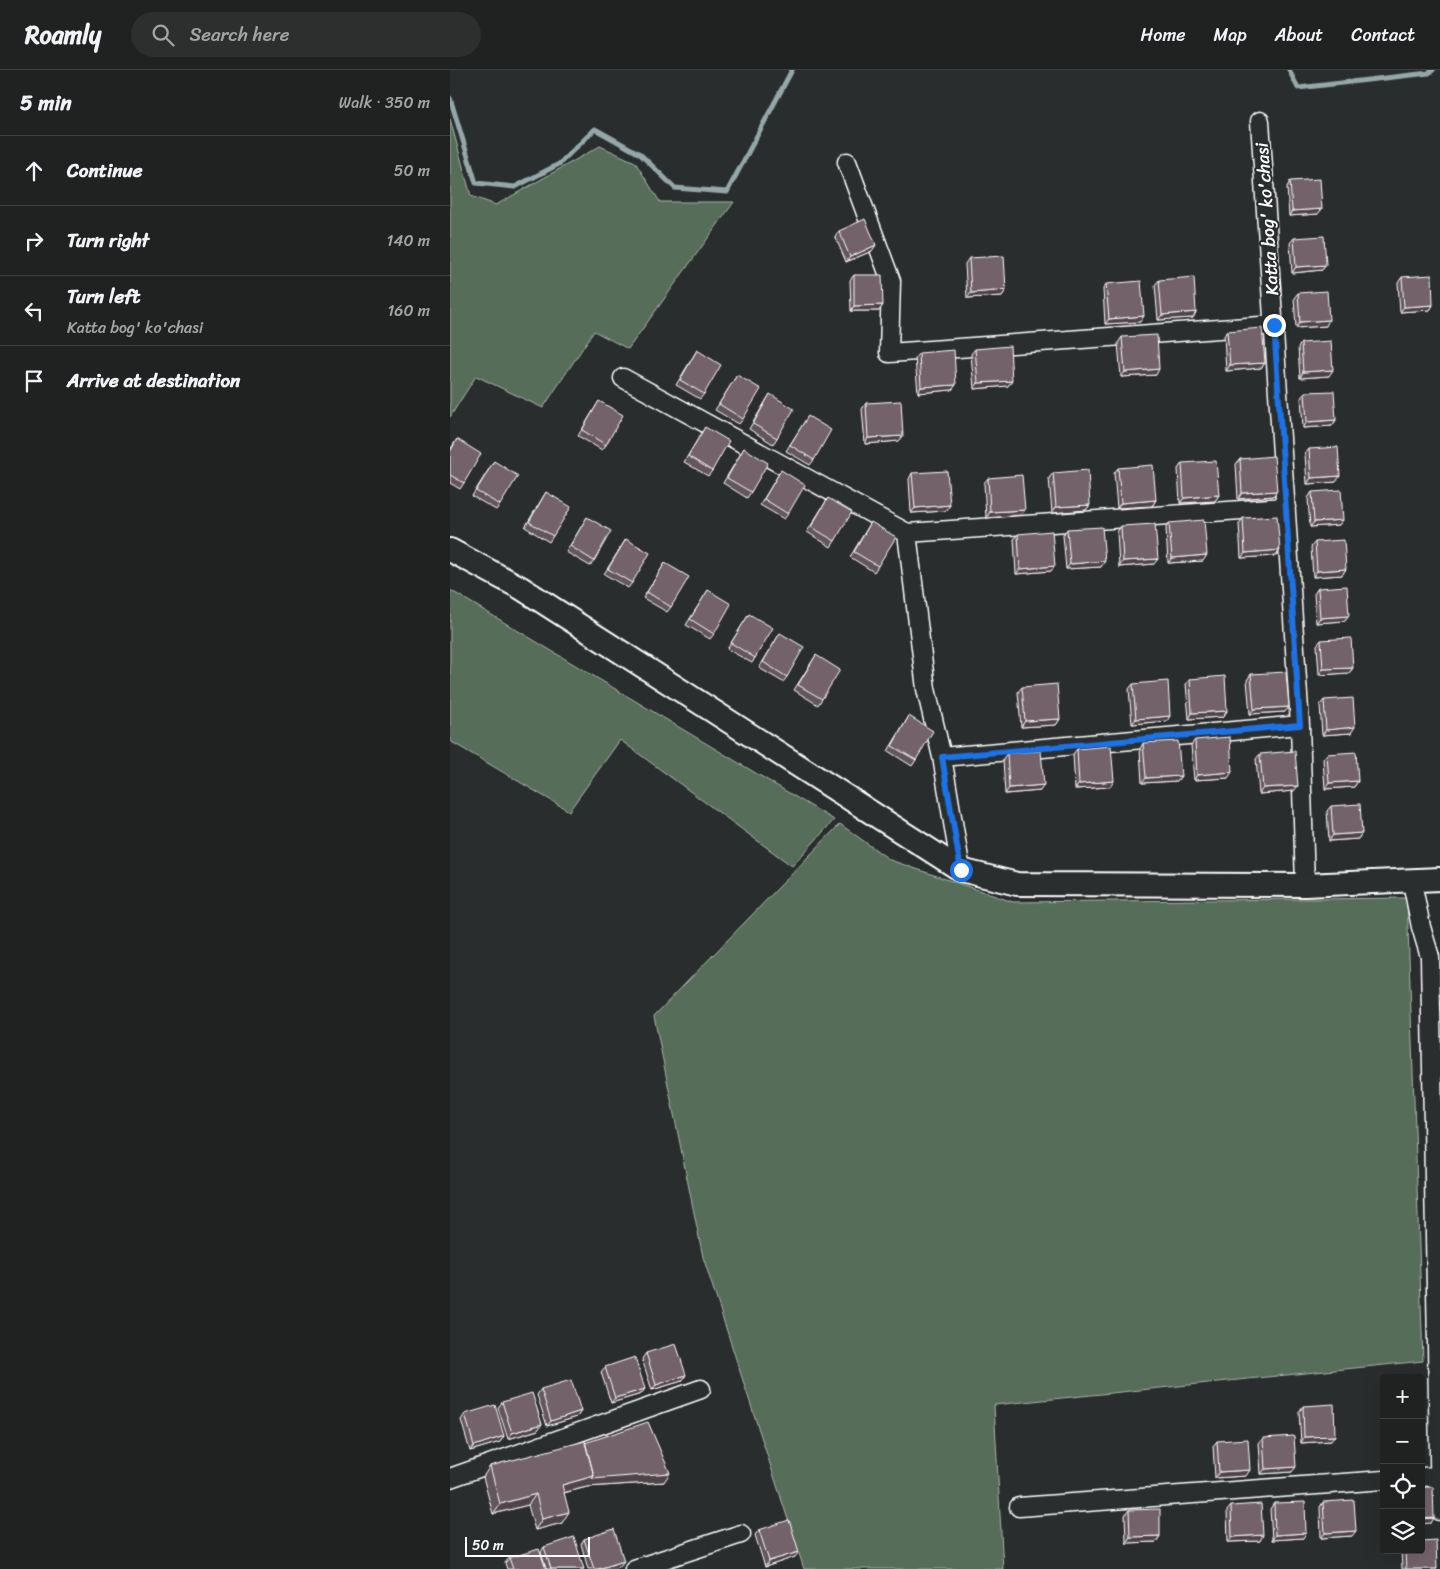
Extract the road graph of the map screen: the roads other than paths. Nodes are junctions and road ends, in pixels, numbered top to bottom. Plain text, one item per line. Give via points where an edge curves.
1 (1260, 121) dead end
2 (847, 162) dead end
3 (1274, 325) junction
4 (623, 378) dead end
5 (1286, 507) junction
6 (907, 533) junction
7 (450, 550) edge
8 (1300, 725) junction
9 (942, 757) junction
10 (961, 870) junction
11 (1440, 879) edge
12 (1412, 882) junction
13 (1305, 885) junction
14 (701, 1389) dead end
15 (1439, 1476) edge
16 (1425, 1477) edge
17 (450, 1478) edge
18 (1380, 1480) edge
19 (1019, 1507) dead end
20 (1440, 1511) edge
21 (741, 1534) dead end
22 (634, 1569) edge

1 - 3 street, Katta bog' ko'chasi
2 - 3 street via 890,281 889,352
3 - 5 street, Katta bog' ko'chasi
4 - 6 street
5 - 6 street
5 - 8 street, Katta bog' ko'chasi
6 - 9 street via 926,690
7 - 10 main road via 521,588
8 - 9 street
8 - 13 street, Katta bog' ko'chasi
9 - 10 street
10 - 13 main road via 1017,884
11 - 12 main road
12 - 13 main road
12 - 15 street via 1430,957
14 - 17 street
15 - 16 street
15 - 20 street
18 - 19 street
21 - 22 street

